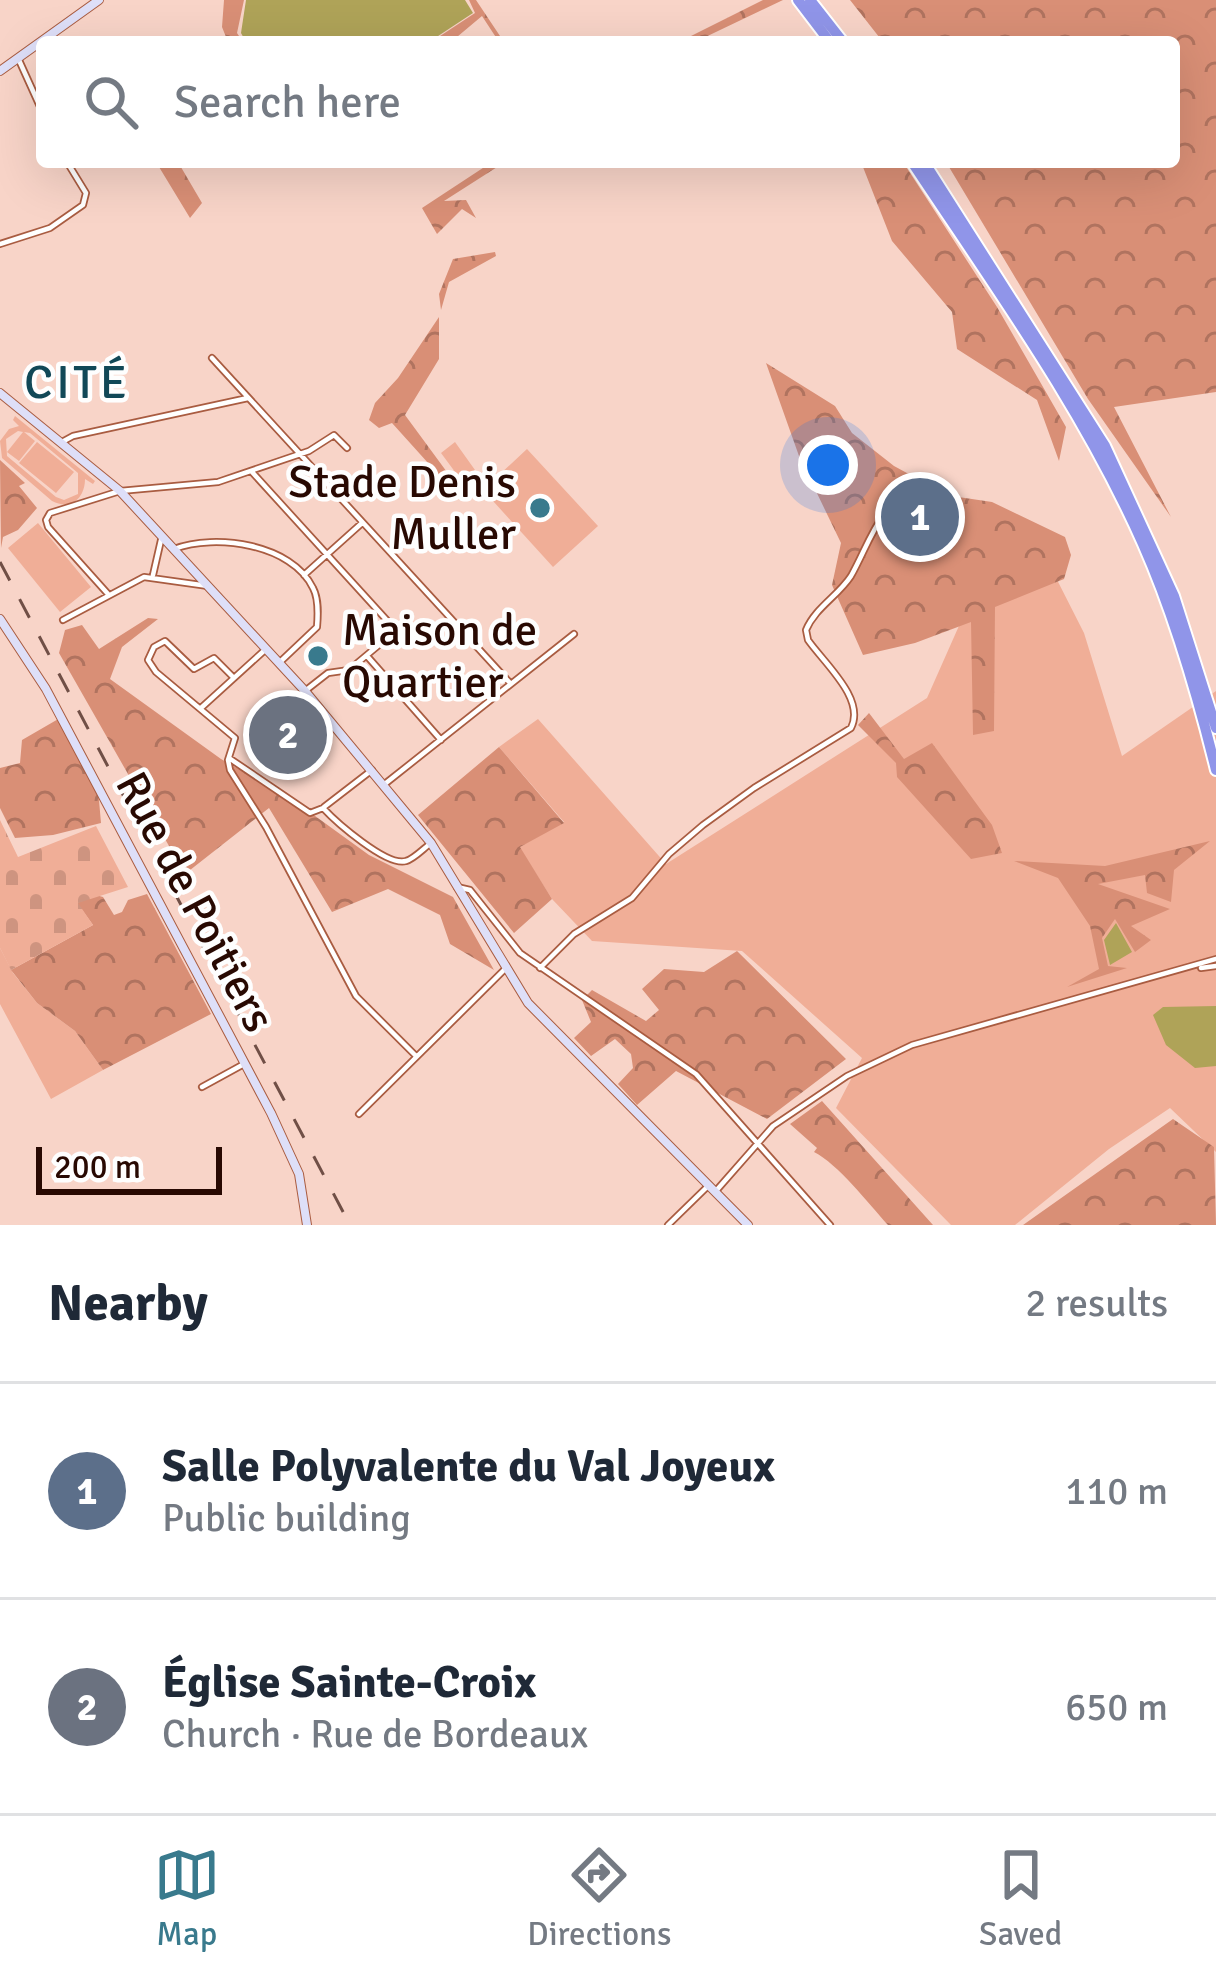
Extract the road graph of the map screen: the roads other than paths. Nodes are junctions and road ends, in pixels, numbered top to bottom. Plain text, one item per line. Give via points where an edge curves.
1 (99, 0) edge
2 (798, 0) edge
3 (810, 0) edge
4 (816, 15) junction
5 (49, 36) edge
6 (827, 36) edge
7 (837, 36) edge
8 (36, 45) edge
9 (18, 58) junction
10 (0, 71) edge
11 (36, 98) edge
12 (71, 168) edge
13 (917, 168) edge
14 (928, 168) edge
15 (0, 244) edge
16 (212, 358) dead end
17 (0, 393) edge
18 (248, 398) junction
19 (61, 442) junction
20 (347, 448) dead end
21 (300, 454) junction
22 (252, 472) junction
23 (120, 491) junction
24 (885, 513) dead end
25 (362, 522) junction
26 (162, 537) junction
27 (174, 549) junction
28 (326, 555) junction
29 (153, 575) junction
30 (304, 575) junction
31 (208, 586) junction
32 (108, 594) junction
33 (0, 619) edge
34 (63, 620) dead end
35 (574, 634) dead end
36 (266, 649) junction
37 (367, 656) junction
38 (278, 663) junction
39 (234, 678) junction
40 (510, 683) junction
41 (305, 691) junction
42 (201, 708) junction
43 (1216, 728) edge
44 (441, 740) junction
45 (229, 758) junction
46 (372, 770) junction
47 (1216, 770) edge
48 (384, 784) junction
49 (323, 808) junction
50 (431, 843) junction
51 (456, 887) junction
52 (1216, 962) edge
53 (540, 968) junction
54 (505, 969) junction
55 (416, 1056) junction
56 (244, 1064) junction
57 (202, 1087) dead end
58 (359, 1114) dead end
59 (757, 1144) junction
60 (712, 1188) junction
61 (308, 1225) edge
62 (668, 1225) edge
63 (748, 1225) edge
64 (830, 1225) edge

1 - 5 street
2 - 4 highway
3 - 4 highway
4 - 6 highway
4 - 7 highway
8 - 9 street
9 - 10 street
9 - 11 street
12 - 15 street via 86,193 83,206 50,228
13 - 47 highway via 1115,484 1167,604
14 - 43 highway via 1125,485 1174,596
16 - 18 street
17 - 19 street
18 - 19 street
18 - 21 street
19 - 23 street
20 - 21 street via 334,435
21 - 22 street
21 - 25 street
22 - 23 street
22 - 28 street
23 - 26 street
23 - 32 street via 46,520
24 - 53 street via 849,579 806,630 854,705 851,728 703,824 632,898 574,934
25 - 28 street
25 - 40 street
26 - 27 street
26 - 29 street
27 - 30 street via 247,545
27 - 31 street
28 - 30 street
28 - 37 street via 392,627
29 - 31 street
29 - 32 street
30 - 38 street via 318,620
31 - 36 street
32 - 34 street
33 - 56 street, Rue de Poitiers via 46,689
35 - 40 street
36 - 38 street
36 - 39 street
37 - 41 street
37 - 44 street
38 - 41 street
39 - 42 street
39 - 42 street via 214,658 194,669 173,645 154,647 148,660 156,672
40 - 44 street
41 - 46 street
42 - 45 street via 235,739
44 - 48 street
45 - 49 street via 310,813
45 - 55 street via 356,996
46 - 48 street
46 - 49 street
48 - 50 street
49 - 50 street via 402,862
50 - 51 street
51 - 53 street via 470,890
51 - 54 street
52 - 59 street via 912,1045 847,1076
53 - 59 street via 696,1074
54 - 55 street
54 - 60 street via 528,1003
55 - 58 street
56 - 57 street
56 - 61 street, Rue de Poitiers via 299,1174
59 - 60 street
59 - 64 street
60 - 62 street
60 - 63 street

